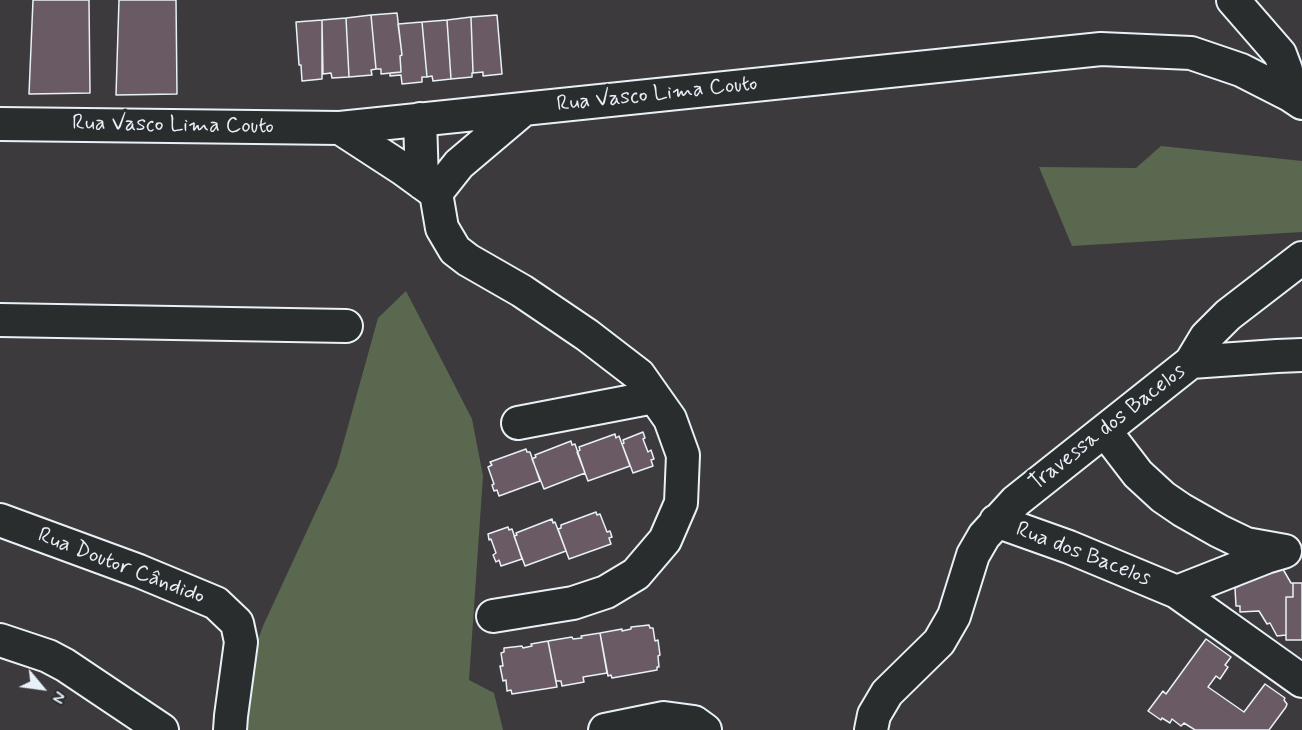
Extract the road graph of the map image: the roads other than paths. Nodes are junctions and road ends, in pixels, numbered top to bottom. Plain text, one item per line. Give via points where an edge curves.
1 (1233, 0) edge
2 (1258, 31) junction
3 (1241, 70) junction
4 (1296, 99) edge
5 (524, 109) junction
6 (433, 118) junction
7 (0, 124) edge
8 (340, 128) junction
9 (435, 186) junction
10 (1302, 258) edge
11 (0, 320) edge
12 (346, 326) dead end
13 (1302, 356) edge
14 (1191, 362) junction
15 (654, 397) junction
16 (518, 423) dead end
17 (1105, 431) junction
18 (0, 520) edge
19 (996, 521) junction
20 (1293, 550) edge
21 (1177, 592) junction
22 (493, 616) dead end
23 (0, 640) edge
24 (1302, 681) edge
25 (162, 730) edge
26 (230, 730) edge
27 (605, 730) edge
28 (705, 730) edge
29 (871, 730) edge

1 - 2 street
2 - 3 street via 1260,47
2 - 4 street via 1280,54
3 - 4 street, Rua Vasco Lima Couto
3 - 5 street, Rua Vasco Lima Couto via 1191,53 1101,49
5 - 6 street, Rua Vasco Lima Couto
5 - 9 street
6 - 8 street, Rua Vasco Lima Couto
6 - 9 street
7 - 8 street, Rua Vasco Lima Couto
8 - 9 street
9 - 15 street via 442,228 455,250 587,335 639,375
10 - 14 street via 1228,315 1206,337
11 - 12 street
13 - 14 street, Travessa dos Bacelos
14 - 17 street, Travessa dos Bacelos
15 - 16 street
15 - 22 street via 670,419 683,455 681,503 665,540 636,573 606,592 573,603
17 - 19 street, Travessa dos Bacelos
17 - 20 street via 1138,474 1182,510 1246,544
18 - 26 street, Rua Doutor Cândido via 216,603 237,623 241,642
19 - 21 street, Rua dos Bacelos
19 - 29 street, Rua dos Bacelos via 973,555 954,616 939,642 887,693 874,715
20 - 21 street, Rua dos Bacelos
21 - 24 street
23 - 25 street via 65,665
27 - 28 street via 664,718 694,722

